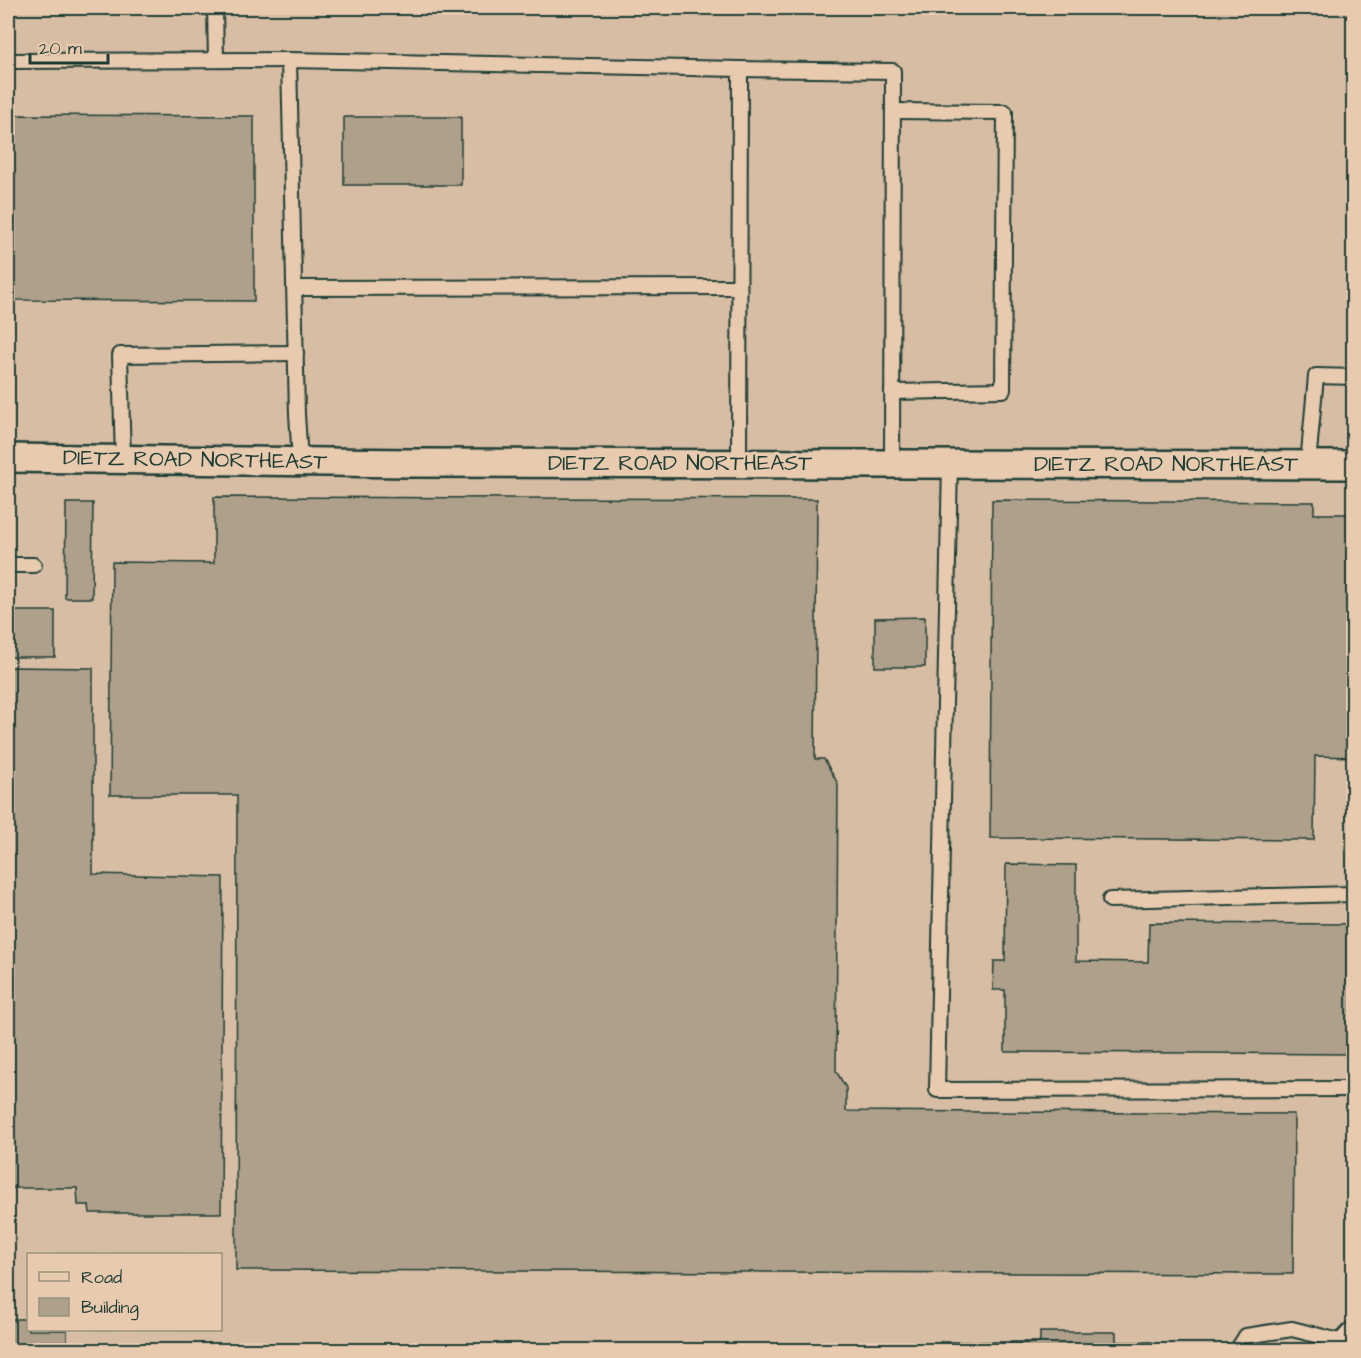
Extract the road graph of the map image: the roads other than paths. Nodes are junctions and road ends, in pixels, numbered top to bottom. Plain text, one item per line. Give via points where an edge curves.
1 (215, 8) edge
2 (216, 60) junction
3 (289, 60) junction
4 (8, 61) edge
5 (740, 69) junction
6 (893, 111) junction
7 (739, 287) junction
8 (294, 288) junction
9 (296, 353) junction
10 (1353, 377) edge
11 (892, 392) junction
12 (8, 458) edge
13 (123, 459) junction
14 (300, 461) junction
15 (739, 463) junction
16 (892, 463) junction
17 (950, 463) junction
18 (1308, 464) junction
19 (1353, 465) edge
20 (8, 565) edge
21 (34, 565) dead end
22 (1353, 894) edge
23 (1110, 900) dead end
24 (1353, 1089) edge
25 (1347, 1343) edge
26 (1237, 1350) edge

1 - 2 lane
2 - 3 lane
2 - 4 lane
3 - 5 lane
3 - 8 lane
5 - 6 lane via 893,71
5 - 7 lane
6 - 11 lane
6 - 11 lane via 1005,112 1004,390
7 - 8 lane
7 - 15 lane
8 - 9 lane
9 - 13 lane via 120,355
9 - 14 lane
10 - 18 lane via 1316,376
11 - 16 lane
12 - 13 street, DIETZ ROAD NORTHEAST
13 - 14 street, DIETZ ROAD NORTHEAST
14 - 15 street, DIETZ ROAD NORTHEAST
15 - 16 street, DIETZ ROAD NORTHEAST
16 - 17 street, DIETZ ROAD NORTHEAST
17 - 18 street, DIETZ ROAD NORTHEAST
17 - 24 lane via 937,1090
18 - 19 street, DIETZ ROAD NORTHEAST
20 - 21 lane
22 - 23 lane
25 - 26 lane via 1292,1329 1246,1336

